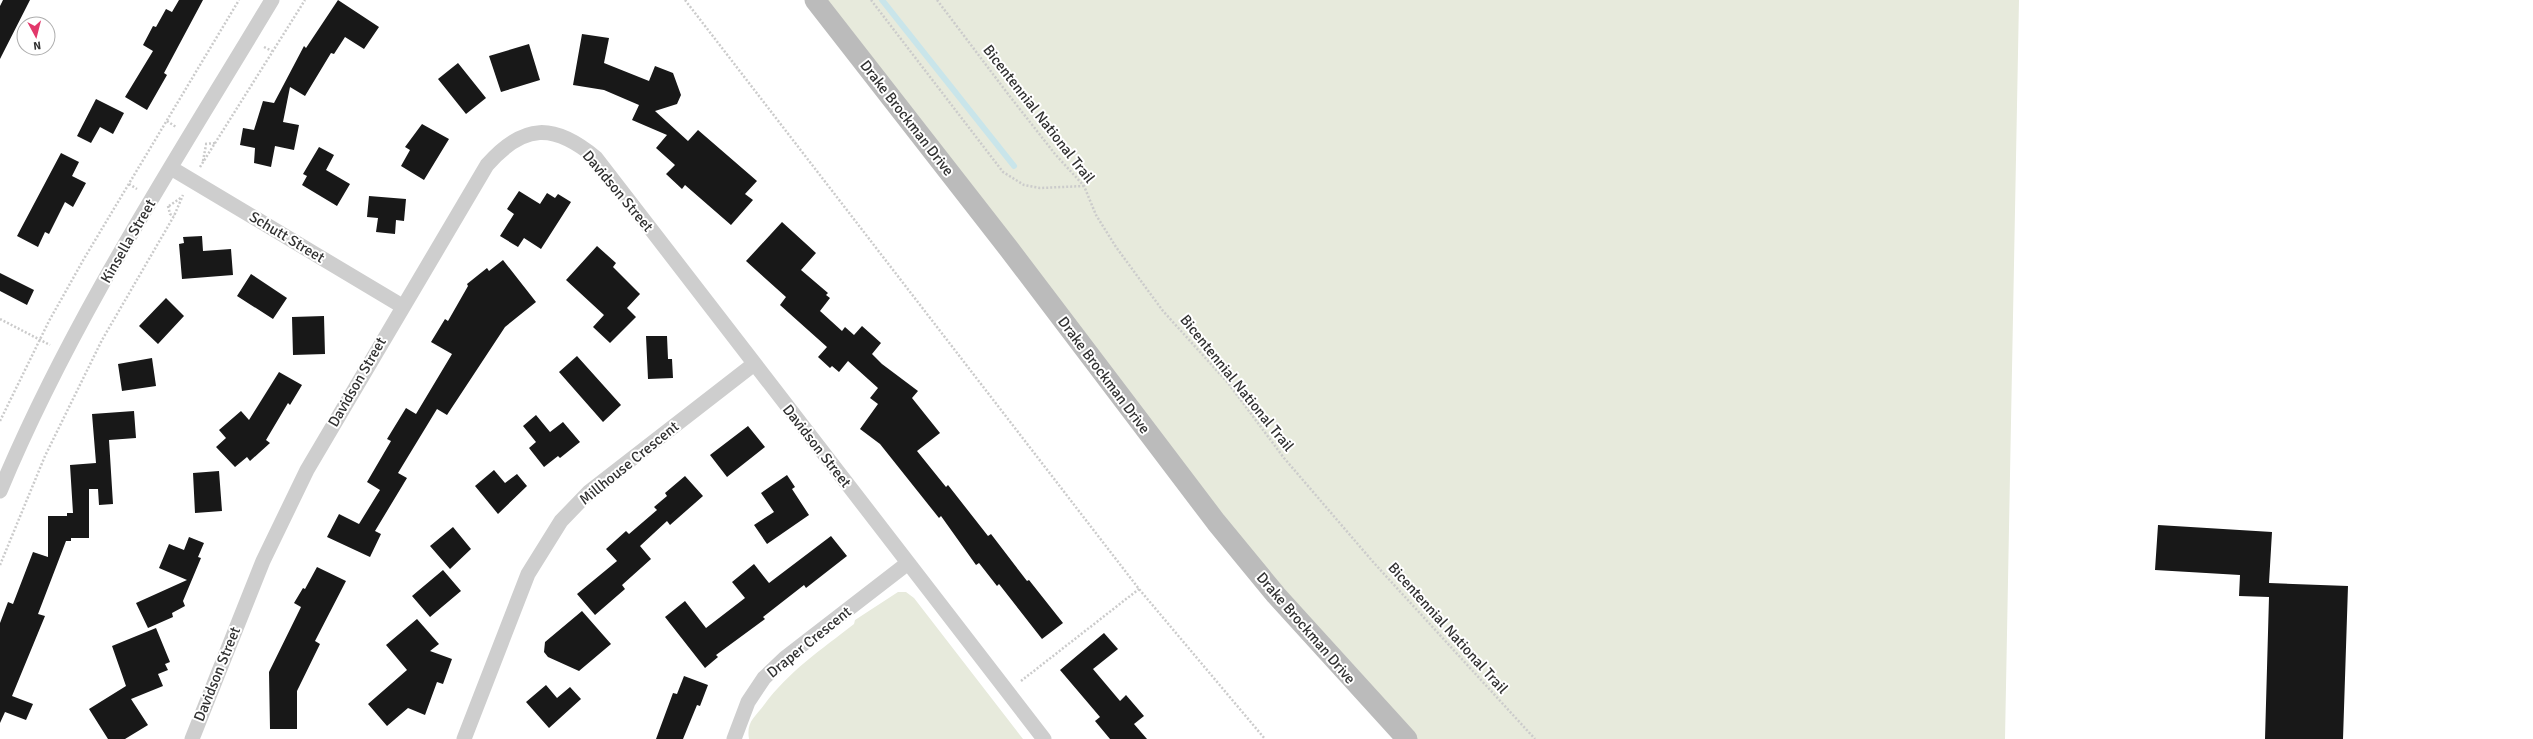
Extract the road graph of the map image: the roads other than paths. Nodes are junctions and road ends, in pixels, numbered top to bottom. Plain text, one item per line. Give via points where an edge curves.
1 (272, 0) edge
2 (815, 0) edge
3 (171, 168) junction
4 (402, 306) junction
5 (754, 364) junction
6 (0, 491) edge
7 (908, 563) junction
8 (192, 739) edge
9 (464, 739) edge
10 (734, 739) edge
11 (1044, 739) edge
12 (1407, 739) edge

1 - 3 street, Kinsella Street
2 - 12 main road, Drake Brockman Drive via 1010,249 1216,522 1276,595
3 - 4 street, Schutt Street
3 - 6 street, Kinsella Street via 64,352
4 - 5 street, Davidson Street via 491,160 503,147 523,136 544,132 577,142 596,158
4 - 8 street, Davidson Street via 331,426 280,526 227,648
5 - 7 street, Davidson Street
5 - 9 street, Millhouse Crescent via 600,483 561,521 528,574
7 - 10 street, Draper Crescent via 785,658 764,678 748,702
7 - 11 street, Davidson Street

